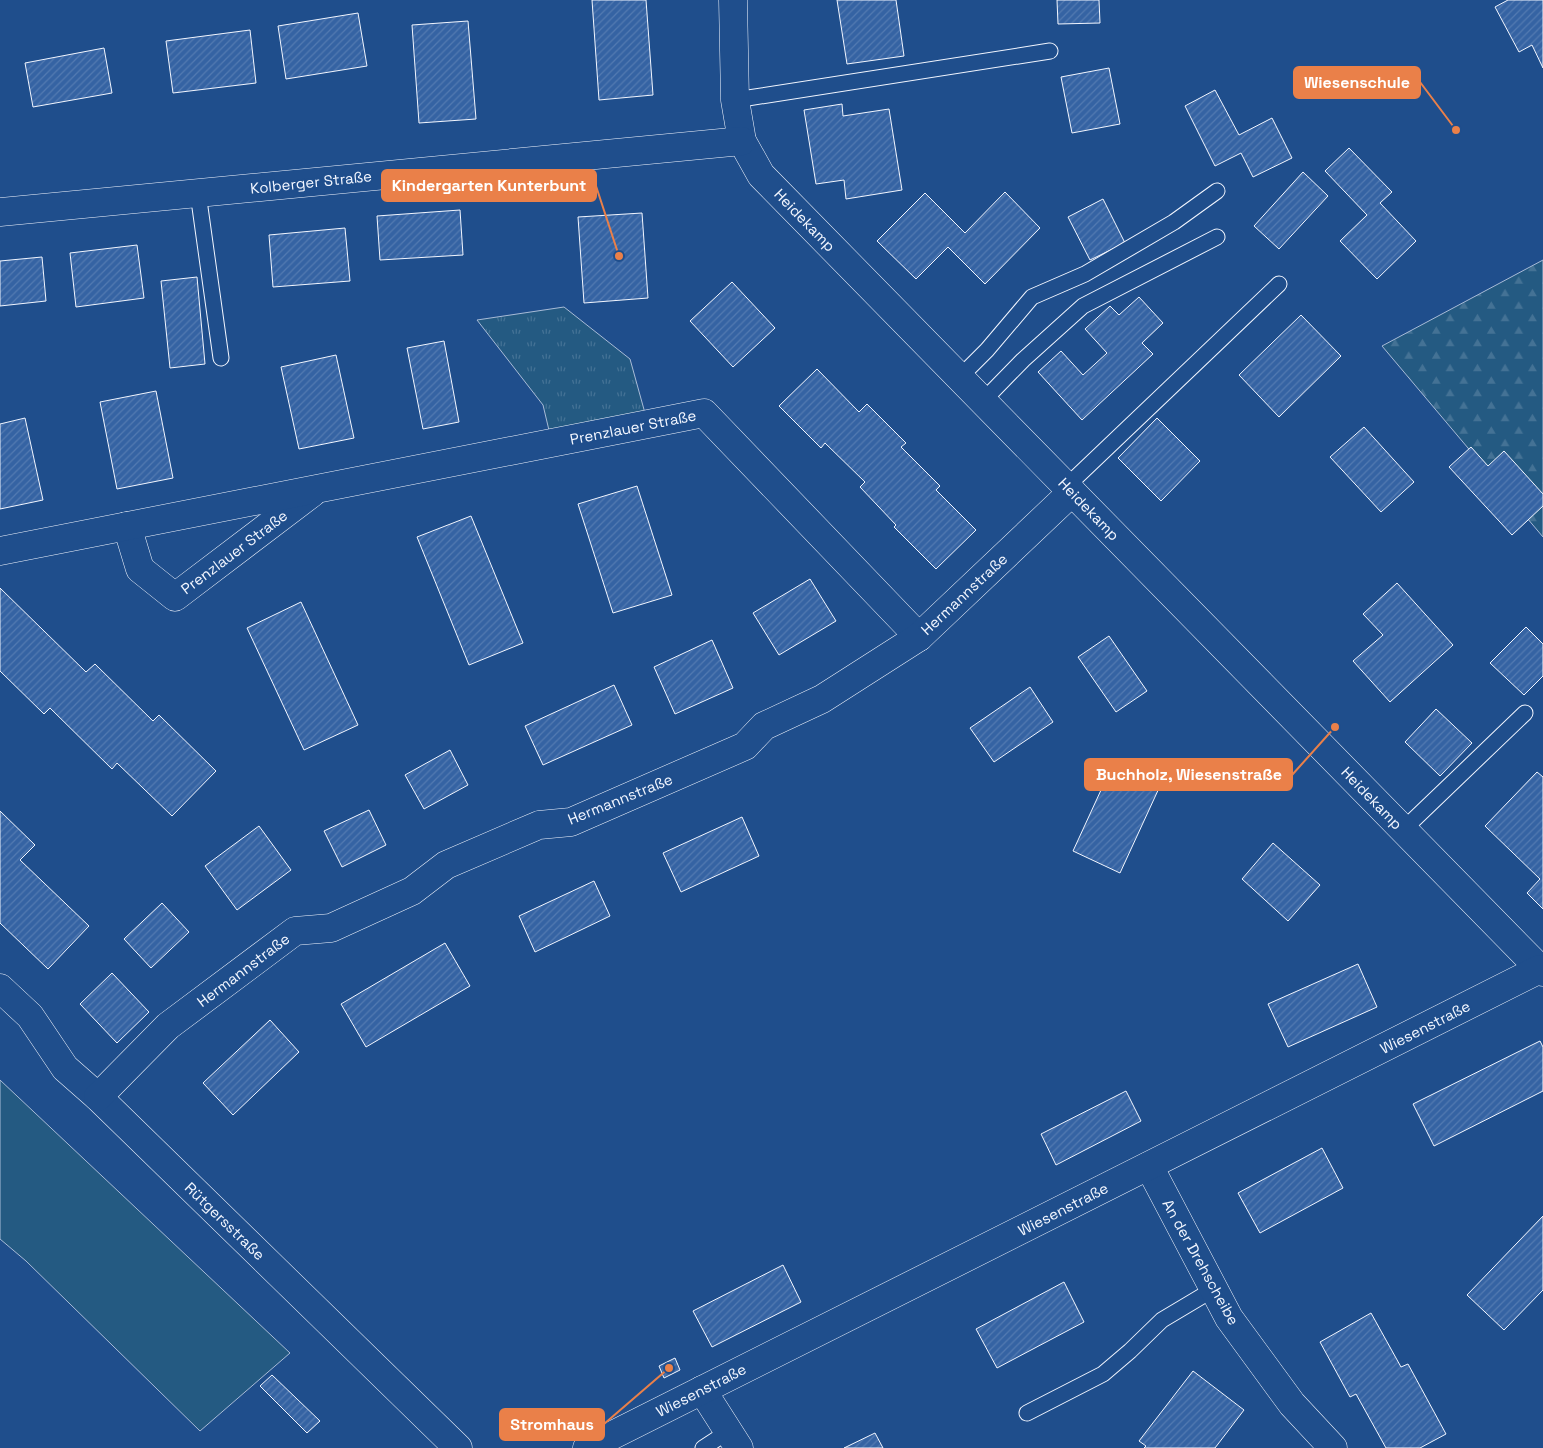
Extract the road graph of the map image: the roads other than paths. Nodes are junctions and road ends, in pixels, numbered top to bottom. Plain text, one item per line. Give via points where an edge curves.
1 (733, 0) edge
2 (1050, 51) dead end
3 (735, 100) junction
4 (742, 140) junction
5 (1217, 191) dead end
6 (198, 193) junction
7 (0, 212) edge
8 (1217, 237) dead end
9 (1279, 284) dead end
10 (221, 358) dead end
11 (960, 377) junction
12 (983, 401) junction
13 (317, 489) junction
14 (1070, 489) junction
15 (127, 526) junction
16 (0, 551) edge
17 (919, 637) junction
18 (1526, 713) dead end
19 (1403, 830) junction
20 (1541, 971) edge
21 (0, 988) edge
22 (98, 1097) junction
23 (1149, 1166) junction
24 (1214, 1289) junction
25 (702, 1390) junction
26 (1027, 1413) dead end
27 (734, 1439) edge
28 (458, 1448) edge
29 (587, 1448) edge
30 (703, 1448) edge
31 (1333, 1448) edge

1 - 3 street, Heidekamp
2 - 3 lane
3 - 4 street, Heidekamp
4 - 6 street, Kolberger Straße
4 - 11 street, Heidekamp via 761,175
5 - 11 lane via 1174,222 1085,274 1032,297
6 - 7 street, Kolberger Straße
6 - 10 lane
8 - 12 lane via 1083,306 1022,360
9 - 14 lane
11 - 12 street, Heidekamp
12 - 14 street, Heidekamp
13 - 15 street, Prenzlauer Straße
13 - 15 street, Prenzlauer Straße via 175,596 140,569
13 - 17 street, Prenzlauer Straße via 704,413
14 - 17 street, Hermannstraße
14 - 19 street, Heidekamp
15 - 16 street, Prenzlauer Straße
17 - 22 street, Hermannstraße via 822,699 764,726 745,746 572,822 539,825 446,865 412,891 331,928 296,931 168,1026
18 - 19 lane
19 - 20 street, Heidekamp
20 - 23 street, Wiesenstraße
21 - 22 street, Rütgersstraße via 30,1016 65,1068
22 - 28 street, Rütgersstraße
23 - 24 street, An der Drehscheibe
23 - 25 street, Wiesenstraße
24 - 26 lane via 1162,1320 1103,1374
24 - 31 street, An der Drehscheibe via 1229,1318 1292,1404
25 - 27 street
25 - 29 street, Wiesenstraße
27 - 30 lane

